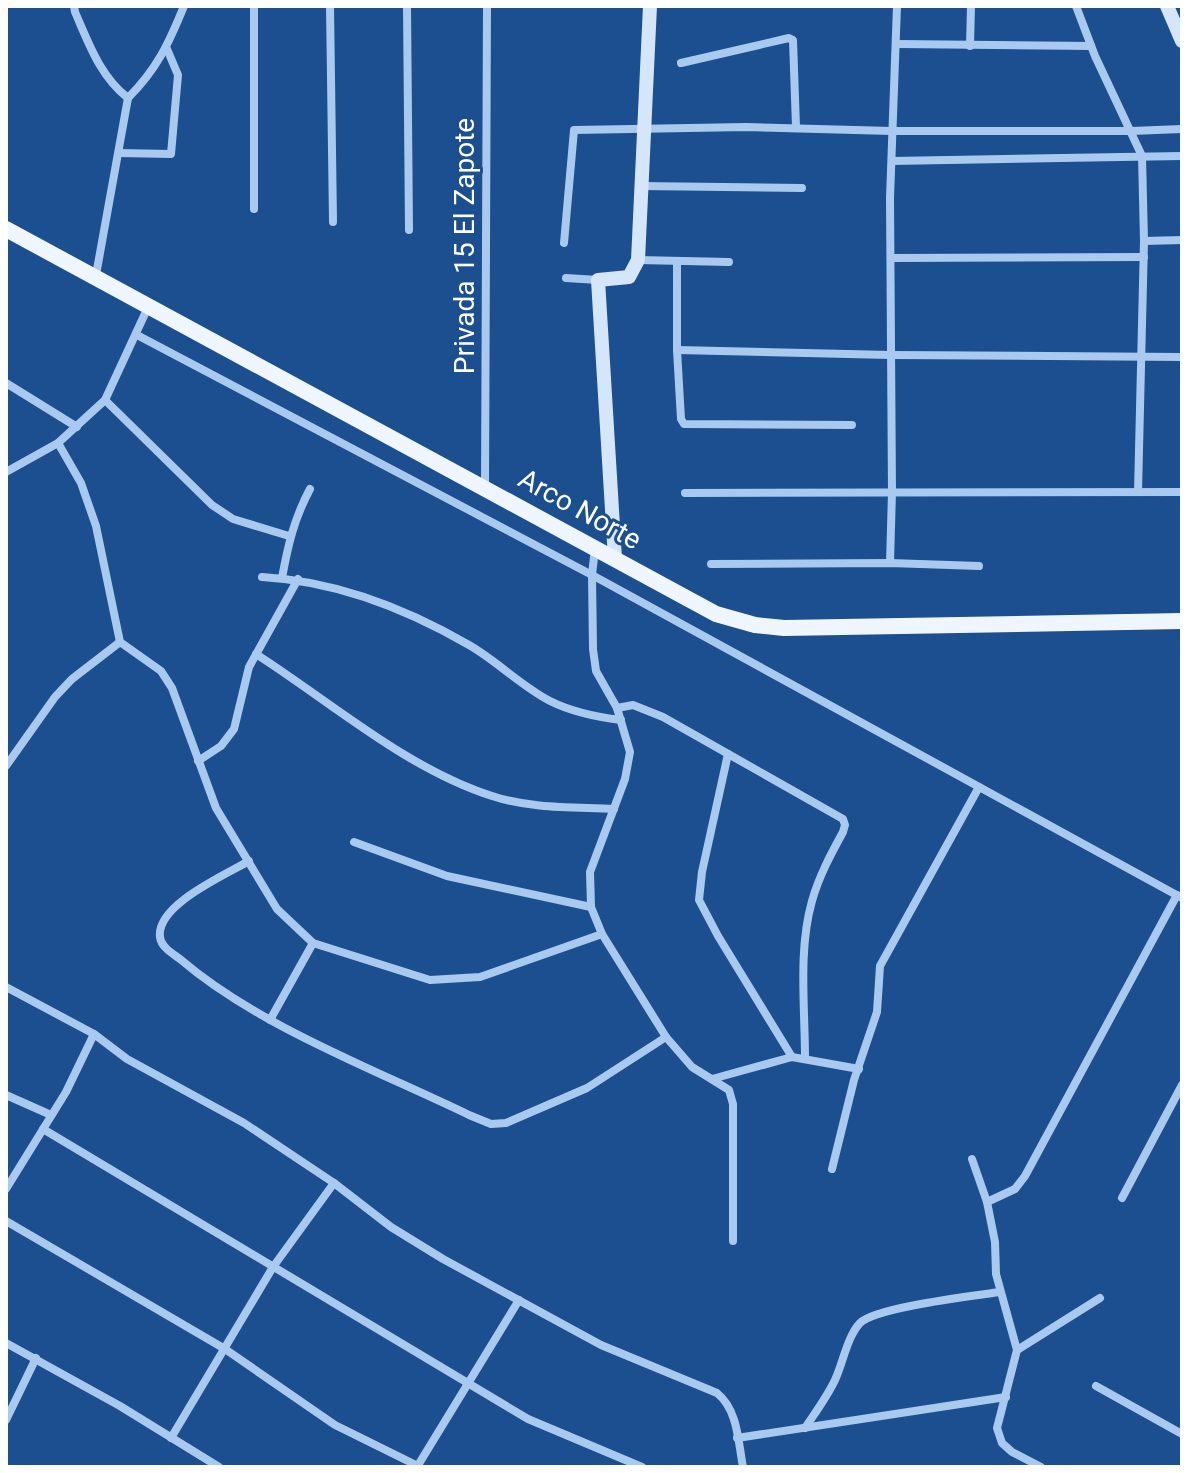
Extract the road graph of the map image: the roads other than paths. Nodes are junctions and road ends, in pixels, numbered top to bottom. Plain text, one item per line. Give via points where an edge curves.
1 (74, 6) edge
2 (184, 6) edge
3 (254, 6) edge
4 (330, 6) edge
5 (407, 6) edge
6 (487, 6) edge
7 (650, 6) edge
8 (897, 6) edge
9 (971, 6) edge
10 (1076, 6) edge
11 (1167, 6) edge
12 (1182, 41) edge
13 (897, 44) junction
14 (970, 46) junction
15 (1091, 46) junction
16 (167, 49) junction
17 (681, 63) dead end
18 (128, 98) junction
19 (796, 127) junction
20 (645, 128) junction
21 (1182, 129) edge
22 (892, 131) junction
23 (1131, 131) junction
24 (119, 153) junction
25 (1142, 156) junction
26 (1182, 156) edge
27 (892, 161) junction
28 (640, 186) junction
29 (802, 188) dead end
30 (254, 209) dead end
31 (333, 222) dead end
32 (6, 229) edge
33 (409, 230) dead end
34 (1182, 240) edge
35 (1144, 241) junction
36 (564, 243) dead end
37 (1144, 257) junction
38 (891, 258) junction
39 (638, 260) junction
40 (677, 261) junction
41 (729, 262) dead end
42 (96, 275) junction
43 (566, 278) dead end
44 (598, 280) junction
45 (150, 305) junction
46 (137, 335) junction
47 (677, 350) junction
48 (891, 355) junction
49 (1143, 355) junction
50 (1182, 357) edge
51 (6, 383) edge
52 (105, 400) junction
53 (852, 425) dead end
54 (77, 427) junction
55 (58, 443) junction
56 (6, 472) edge
57 (485, 486) junction
58 (310, 489) dead end
59 (892, 492) junction
60 (1138, 492) junction
61 (1182, 492) edge
62 (685, 493) dead end
63 (289, 536) junction
64 (595, 548) junction
65 (615, 559) junction
66 (890, 563) junction
67 (711, 564) dead end
68 (979, 566) dead end
69 (592, 575) junction
70 (262, 577) dead end
71 (282, 578) junction
72 (298, 579) junction
73 (1182, 621) edge
74 (120, 642) junction
75 (256, 654) junction
76 (617, 708) junction
77 (621, 720) junction
78 (728, 754) junction
79 (198, 761) junction
80 (6, 766) edge
81 (979, 787) junction
82 (614, 809) junction
83 (354, 842) dead end
84 (249, 861) junction
85 (1179, 897) edge
86 (591, 907) junction
87 (602, 934) junction
88 (313, 943) junction
89 (6, 987) edge
90 (270, 1020) junction
91 (94, 1034) junction
92 (666, 1037) junction
93 (792, 1057) junction
94 (805, 1058) junction
95 (859, 1069) junction
96 (712, 1079) junction
97 (1182, 1085) edge
98 (6, 1095) edge
99 (51, 1115) junction
100 (43, 1129) junction
101 (972, 1159) dead end
102 (832, 1169) dead end
103 (334, 1183) junction
104 (6, 1189) edge
105 (1122, 1198) dead end
106 (987, 1202) junction
107 (6, 1221) edge
108 (733, 1241) dead end
109 (273, 1267) junction
110 (1000, 1292) junction
111 (1100, 1298) dead end
112 (519, 1300) junction
113 (6, 1343) edge
114 (225, 1349) junction
115 (1017, 1350) junction
116 (36, 1358) junction
117 (468, 1383) junction
118 (1096, 1386) dead end
119 (1006, 1397) junction
120 (6, 1420) edge
121 (805, 1428) junction
122 (1182, 1434) edge
123 (171, 1438) junction
124 (737, 1438) junction
125 (418, 1466) edge
126 (219, 1467) edge
127 (642, 1467) edge
128 (743, 1467) edge
129 (1041, 1467) edge

1 - 18 street via 98,64
2 - 16 street
3 - 30 street
4 - 31 street
5 - 33 street
6 - 57 street, Privada 15 El Zapote
7 - 20 main road
8 - 13 street
9 - 14 street
10 - 15 street
11 - 12 main road
13 - 14 street
13 - 22 street
14 - 15 street
15 - 23 street
16 - 18 street
16 - 24 street via 178,75 171,154
17 - 19 street via 793,40
18 - 24 street
19 - 20 street
19 - 22 street
20 - 28 main road
20 - 36 street via 572,133
21 - 23 street
22 - 23 street
22 - 27 street
23 - 25 street
24 - 42 street
25 - 26 street
25 - 27 street
25 - 35 street
27 - 38 street
28 - 29 street
28 - 39 main road
32 - 42 main road, Arco Norte
34 - 35 street
35 - 37 street
37 - 38 street
37 - 49 street
38 - 48 street
39 - 40 street
39 - 44 main road via 629,277
40 - 41 street
40 - 47 street
42 - 45 main road, Arco Norte
43 - 44 street
44 - 65 main road
45 - 46 street
45 - 57 main road, Arco Norte
46 - 52 street
46 - 69 street
47 - 48 street
47 - 53 street via 684,424
48 - 49 street
48 - 59 street
49 - 50 street
49 - 60 street
51 - 54 street
52 - 54 street
52 - 63 street via 212,505 233,519
54 - 55 street
55 - 56 street
55 - 74 street via 81,483 96,526
57 - 64 main road, Arco Norte
58 - 63 street
59 - 60 street
59 - 62 street
59 - 66 street
60 - 61 street
63 - 71 street
64 - 65 main road, Arco Norte
64 - 69 street
65 - 73 main road, Arco Norte via 716,614 755,625
66 - 67 street
66 - 68 street
69 - 76 street via 596,671
69 - 81 street
70 - 71 street
71 - 72 street
72 - 75 street
72 - 77 street via 358,593 472,647 550,701 590,716
74 - 79 street via 161,671
74 - 80 street via 55,697
75 - 79 street via 234,729 221,746
75 - 82 street via 398,750 449,777 493,796 540,806
76 - 77 street
76 - 78 street via 642,707
77 - 82 street via 630,752
78 - 93 street via 699,900
78 - 94 street via 835,813 845,825 811,903
79 - 84 street via 216,808
81 - 85 street
81 - 95 street via 880,966 877,1012
82 - 86 street via 590,872
83 - 86 street via 447,876
84 - 88 street via 277,909
84 - 90 street via 183,899 159,936 197,974
85 - 106 street via 1025,1176 1015,1189
86 - 87 street
87 - 88 street via 480,977 430,980
87 - 92 street
88 - 90 street
89 - 91 street
90 - 92 street via 491,1124 506,1123 587,1088
91 - 99 street
91 - 103 street
92 - 96 street via 692,1067
93 - 94 street
93 - 96 street
94 - 95 street
95 - 102 street
96 - 108 street via 729,1090 733,1104
97 - 105 street
98 - 99 street
99 - 100 street
100 - 104 street
100 - 109 street
101 - 106 street
103 - 109 street
103 - 112 street via 391,1227
106 - 110 street
107 - 114 street
109 - 114 street
109 - 117 street
110 - 115 street
110 - 121 street via 861,1321 835,1381
111 - 115 street
112 - 117 street
112 - 124 street via 601,1345 717,1393 727,1401
113 - 116 street
114 - 123 street
114 - 125 street via 335,1425
115 - 119 street
116 - 120 street
116 - 123 street
117 - 125 street
117 - 127 street via 528,1419
118 - 122 street
119 - 121 street
119 - 129 street via 997,1428 1002,1443
121 - 124 street
123 - 126 street
124 - 128 street

